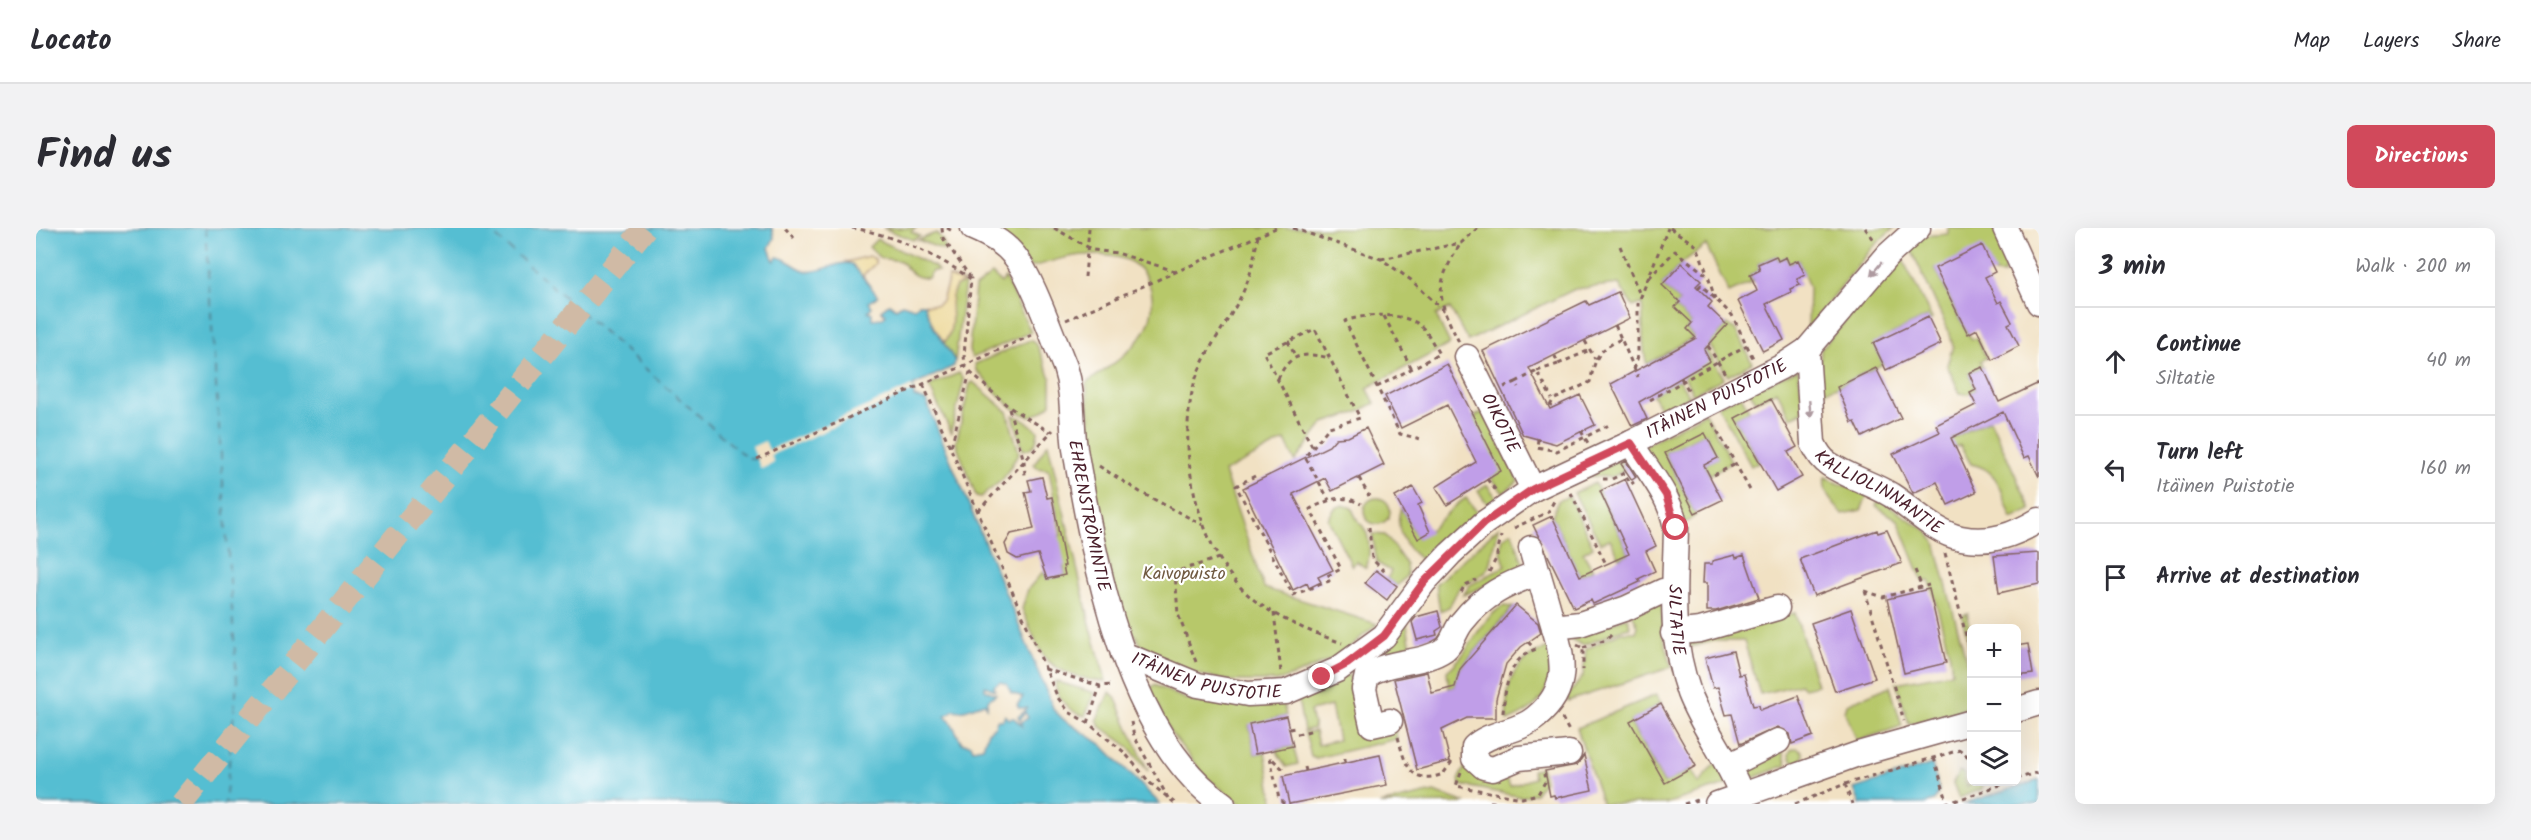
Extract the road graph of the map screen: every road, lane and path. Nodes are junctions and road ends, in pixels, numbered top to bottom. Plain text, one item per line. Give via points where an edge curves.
1 (785, 228) edge
2 (852, 228) edge
3 (942, 228) edge
4 (973, 228) edge
5 (1054, 228) edge
6 (1089, 228) edge
7 (1293, 228) edge
8 (1478, 228) edge
9 (1669, 228) edge
10 (1918, 228) edge
11 (2005, 228) edge
12 (1273, 229) edge
13 (1473, 229) edge
14 (1258, 236) junction
15 (794, 238) dead end
16 (1461, 243) junction
17 (1086, 245) junction
18 (1620, 246) dead end
19 (1381, 259) junction
20 (1176, 272) junction
21 (1708, 276) junction
22 (1085, 277) dead end
23 (971, 279) junction
24 (1646, 282) junction
25 (1698, 288) dead end
26 (1641, 296) junction
27 (1715, 299) junction
28 (2039, 303) edge
29 (1444, 311) junction
30 (1384, 316) junction
31 (1615, 325) dead end
32 (1042, 331) junction
33 (1621, 339) junction
34 (1288, 341) junction
35 (1584, 341) dead end
36 (1747, 345) junction
37 (1708, 346) dead end
38 (1590, 350) junction
39 (1807, 350) junction
40 (1555, 356) dead end
41 (1295, 357) junction
42 (1467, 357) joint
43 (1330, 358) junction
44 (1595, 359) junction
45 (1717, 362) junction
46 (1558, 364) junction
47 (1756, 364) dead end
48 (965, 366) junction
49 (1412, 369) junction
50 (1634, 369) junction
51 (970, 372) junction
52 (1537, 372) junction
53 (1638, 377) dead end
54 (1682, 379) junction
55 (1728, 379) dead end
56 (1278, 380) junction
57 (1543, 381) junction
58 (1516, 382) dead end
59 (923, 384) junction
60 (1537, 385) dead end
61 (1377, 387) junction
62 (1553, 400) junction
63 (1650, 400) dead end
64 (1698, 402) junction
65 (1551, 406) dead end
66 (1009, 407) junction
67 (1611, 424) dead end
68 (1055, 429) dead end
69 (1581, 431) dead end
70 (1050, 432) junction
71 (1585, 437) junction
72 (1538, 439) dead end
73 (1421, 440) dead end
74 (1631, 443) junction
75 (1312, 446) junction
76 (951, 448) junction
77 (757, 459) dead end
78 (1077, 460) junction
79 (1024, 461) junction
80 (1736, 464) junction
81 (1025, 475) dead end
82 (1714, 475) dead end
83 (1255, 476) dead end
84 (1359, 478) dead end
85 (1487, 479) dead end
86 (1596, 480) dead end
87 (1637, 481) dead end
88 (1579, 487) dead end
89 (1533, 489) junction
90 (1570, 491) junction
91 (1751, 492) dead end
92 (1563, 495) dead end
93 (1369, 496) dead end
94 (1500, 496) dead end
95 (1556, 498) dead end
96 (1329, 500) junction
97 (1361, 504) dead end
98 (978, 511) junction
99 (2039, 520) edge
100 (1203, 525) junction
101 (1370, 527) dead end
102 (1511, 529) dead end
103 (1504, 533) dead end
104 (1946, 534) junction
105 (1531, 548) dead end
106 (1219, 558) junction
107 (1606, 564) dead end
108 (1916, 570) dead end
109 (1386, 573) dead end
110 (1538, 573) junction
111 (1486, 575) dead end
112 (1477, 579) dead end
113 (1922, 585) junction
114 (1929, 585) dead end
115 (1674, 594) junction
116 (1459, 596) dead end
117 (1777, 608) dead end
118 (1274, 612) junction
119 (1554, 627) junction
120 (1673, 633) junction
121 (1528, 642) dead end
122 (1967, 642) edge
123 (1373, 646) junction
124 (1123, 654) junction
125 (1198, 667) dead end
126 (1045, 669) junction
127 (1282, 683) dead end
128 (1114, 685) dead end
129 (1100, 686) junction
130 (2039, 704) edge
131 (2021, 709) edge
132 (1561, 711) dead end
133 (1130, 718) dead end
134 (1390, 721) dead end
135 (1088, 723) junction
136 (1967, 723) edge
137 (1295, 728) dead end
138 (1289, 729) dead end
139 (1906, 729) dead end
140 (1314, 730) dead end
141 (1501, 733) junction
142 (1297, 734) dead end
143 (1778, 741) dead end
144 (1570, 747) joint
145 (1967, 756) edge
146 (1934, 758) junction
147 (1728, 766) junction
148 (1285, 771) dead end
149 (2039, 772) edge
150 (2021, 777) edge
151 (1845, 784) junction
152 (1993, 786) edge
153 (1742, 796) junction
154 (1168, 798) junction
155 (1490, 802) dead end
156 (1176, 804) edge
157 (1223, 804) edge
158 (1284, 804) edge
159 (1516, 804) edge
160 (1717, 804) edge
161 (1795, 804) edge
162 (1852, 804) edge
163 (1947, 804) edge

1 - 15 path
2 - 23 path via 879,232 952,265
3 - 23 path via 943,238
4 - 32 street, EHRENSTRÖMINTIE via 1013,253
5 - 17 path
6 - 17 path
7 - 19 path
8 - 13 path
9 - 21 path via 1697,246
9 - 24 path
10 -> 39 street, ITÄINEN PUISTOTIE via 1888,255
11 - 28 street
12 - 14 path
13 - 16 path
14 - 20 path
14 - 100 path via 1248,279 1209,348 1195,380 1188,414 1186,435
16 - 19 path
16 - 29 path via 1447,265 1441,285
17 - 20 path
17 - 22 path
18 - 26 path
19 - 29 path
20 - 32 path
21 - 24 path via 1675,251
21 - 27 path
23 - 48 path
24 - 26 path
25 - 27 path via 1701,285
26 - 50 path
27 - 36 path via 1732,315
29 - 42 path
30 - 49 path
30 - 49 path via 1417,323 1439,354
30 - 61 path via 1345,321
31 - 33 path
32 - 48 path
32 - 78 street, EHRENSTRÖMINTIE via 1070,383
33 - 44 path via 1602,349
33 - 50 path
34 - 41 path
34 - 43 path via 1315,329
34 - 56 path via 1264,353
35 - 38 path
36 - 45 path
36 - 47 path
37 - 45 path
38 - 44 path
38 - 46 path
39 - 64 street, ITÄINEN PUISTOTIE via 1781,367
39 -> 104 street, KALLIOLINNANTIE via 1813,443 1818,454 1828,464 1889,494
40 - 46 path
41 - 43 path via 1308,354
41 - 56 path
42 - 89 street, OIKOTIE
43 - 75 path via 1360,418 1329,427
44 - 62 path via 1590,382
45 - 54 path
45 - 55 path
46 - 52 path
48 - 51 path
48 - 59 path
49 - 61 path
50 - 53 path
51 - 66 path
51 - 76 path
52 - 57 path
52 - 58 path
54 - 63 path
54 - 64 path
56 - 75 path
57 - 60 path
57 - 62 path
59 - 76 path
59 - 77 path
61 - 73 path via 1400,434
62 - 65 path
64 - 74 street, ITÄINEN PUISTOTIE
64 - 80 path
66 - 70 path
66 - 79 path
67 - 71 path
68 - 70 path
69 - 71 path
70 - 79 path
71 - 72 path via 1557,451 1538,447
74 - 89 street, ITÄINEN PUISTOTIE
74 - 115 street, SILTATIE via 1673,511
75 - 96 path via 1305,457
76 - 98 path
78 - 100 path via 1089,459 1140,492
78 - 124 street, EHRENSTRÖMINTIE via 1108,607
79 - 81 path
79 - 98 path
80 - 82 path
80 - 91 path
83 - 96 path via 1236,486 1293,595 1329,581 1327,576 1341,569 1310,509
84 - 93 path
85 - 94 path
86 - 87 path via 1624,473 1631,484
88 - 90 path
89 - 123 street, ITÄINEN PUISTOTIE via 1484,523 1450,554
90 - 92 path
90 - 107 path
95 - 102 path via 1548,512
96 - 97 path via 1350,498
98 - 126 path
99 - 104 street, KALLIOLINNANTIE via 2001,538 1976,540
100 - 106 path
101 - 109 path via 1372,559
103 - 111 path
104 - 122 path via 1945,550
105 - 110 street
106 - 118 path via 1252,598
106 - 125 path via 1175,572 1178,614
108 - 113 path
110 - 119 street
110 - 134 street via 1505,584 1481,600 1460,623 1447,647 1430,657 1380,666 1367,675 1364,689 1372,724
112 - 116 path via 1466,585
113 - 114 path
113 - 139 path via 1883,597 1865,591
115 - 119 street via 1664,591 1580,624
115 - 120 street, SILTATIE
117 - 120 street via 1700,630
118 - 123 path via 1306,630 1343,643
118 - 127 path
119 - 141 street via 1563,664 1553,699 1534,720
120 - 147 street, SILTATIE via 1690,695
121 - 141 path via 1536,649 1510,671
123 - 124 street, ITÄINEN PUISTOTIE via 1305,685 1268,694 1209,688
124 - 157 street, EHRENSTRÖMINTIE via 1137,691 1171,752
126 - 129 path
126 - 135 path via 1058,699 1069,712
128 - 129 path
129 - 135 path
130 - 131 street
132 - 144 path
133 - 154 path via 1134,736
135 - 154 path via 1124,752
136 - 153 street via 1858,754
137 - 138 path
140 - 142 path
141 - 144 street via 1483,738 1474,747 1474,758 1484,767 1493,769 1519,758
143 - 147 street
145 - 146 path via 1960,750
146 - 151 path
146 - 163 path
147 - 153 street, SILTATIE
148 - 158 path via 1270,757 1279,799
149 - 150 path
151 - 161 path
151 - 162 path
152 - 163 path
153 - 160 street
154 - 156 path
155 - 159 path

